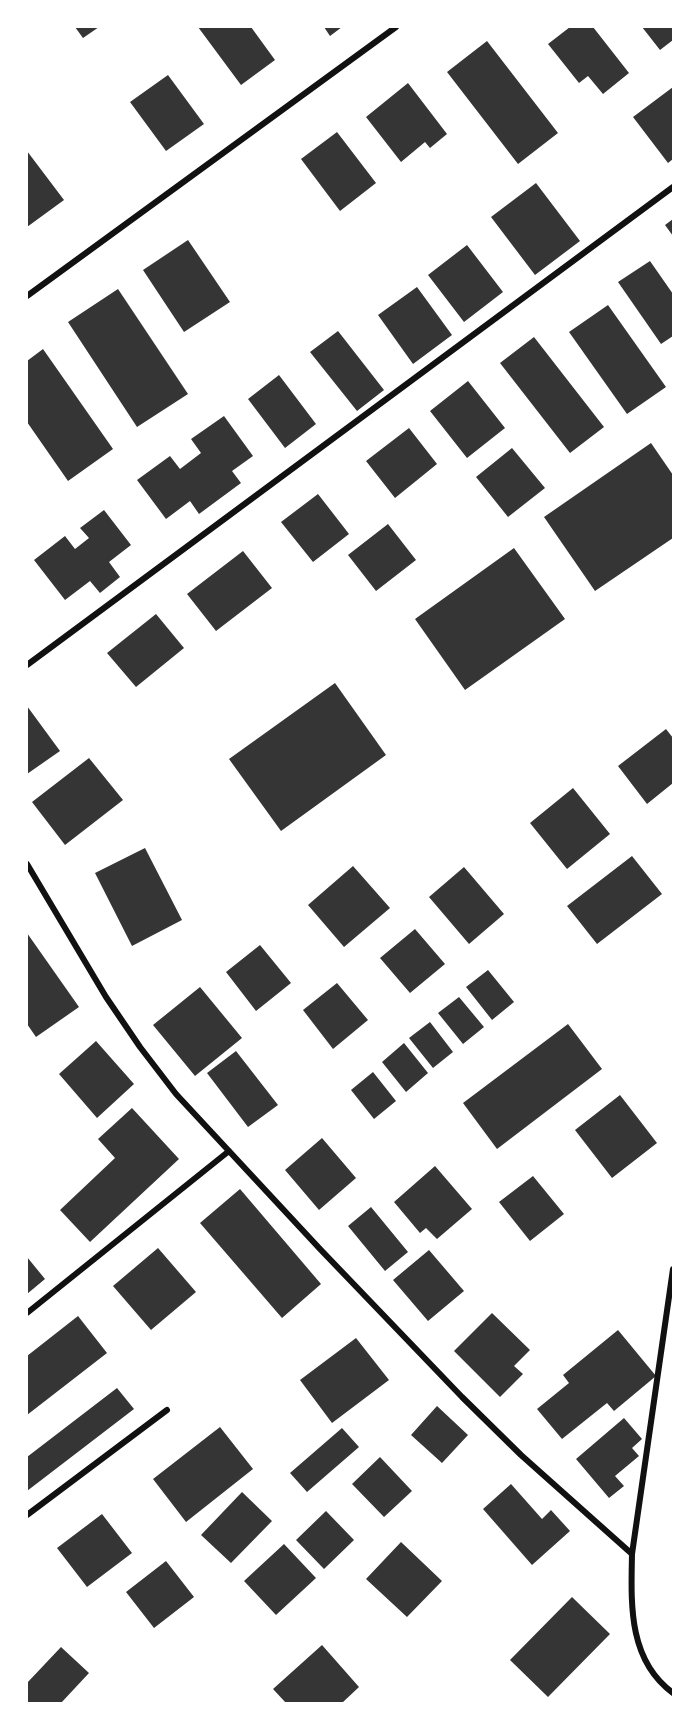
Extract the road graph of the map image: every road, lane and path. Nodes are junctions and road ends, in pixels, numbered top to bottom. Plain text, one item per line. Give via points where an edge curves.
1 (396, 27) edge
2 (673, 187) edge
3 (27, 296) edge
4 (27, 665) edge
5 (27, 864) edge
6 (29, 874) edge
7 (230, 1151) junction
8 (673, 1269) edge
9 (27, 1313) edge
10 (167, 1410) dead end
11 (27, 1515) edge
12 (633, 1554) junction
13 (673, 1693) edge

1 - 3 street
2 - 4 street
5 - 6 street
6 - 7 street via 140,1047 176,1094
7 - 9 street
7 - 12 street via 462,1397
8 - 12 street
10 - 11 street
12 - 13 street via 632,1618 638,1644 647,1665

